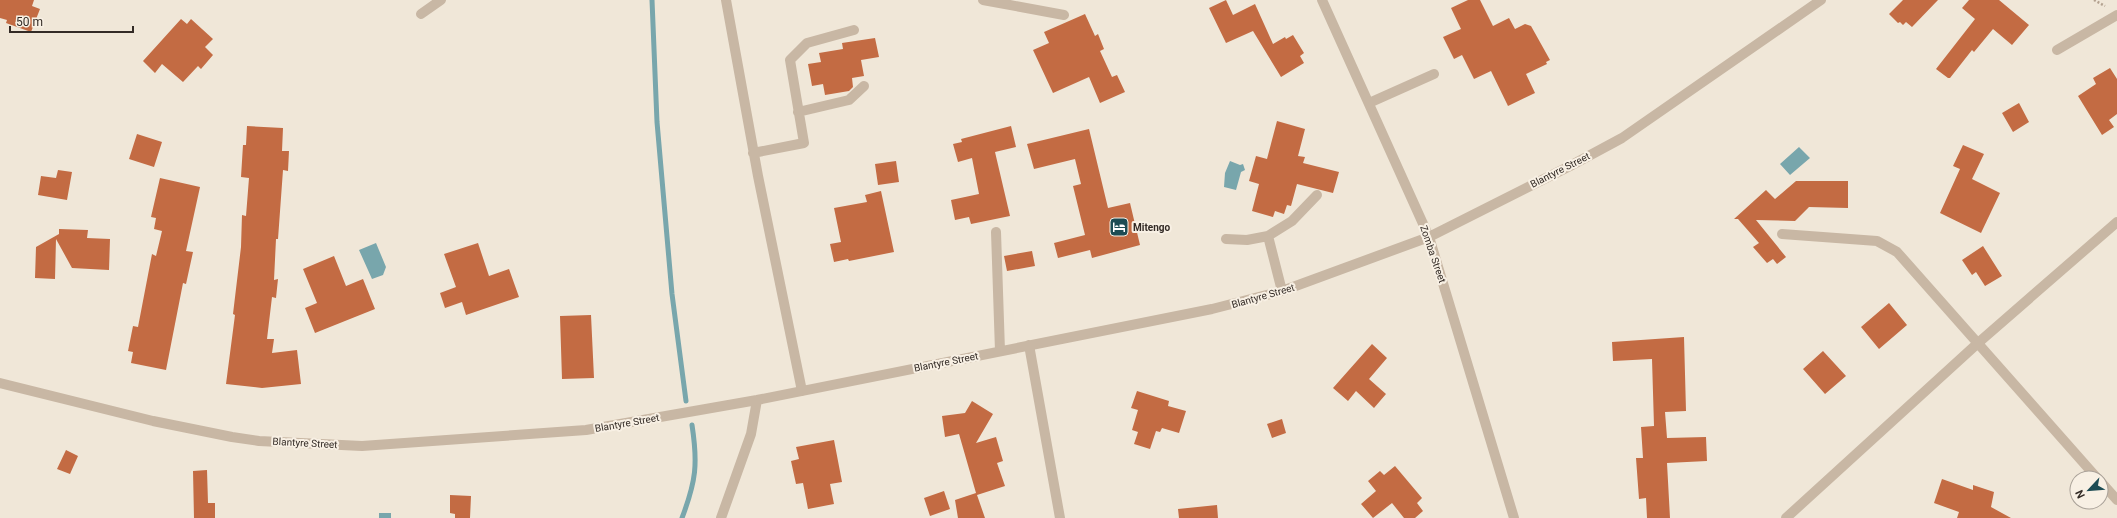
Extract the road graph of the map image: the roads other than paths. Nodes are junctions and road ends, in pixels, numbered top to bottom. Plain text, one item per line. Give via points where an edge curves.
1 (441, 0) edge
2 (726, 0) edge
3 (983, 0) edge
4 (1322, 0) edge
5 (1820, 0) edge
6 (421, 14) dead end
7 (1064, 15) dead end
8 (2117, 15) edge
9 (854, 30) dead end
10 (2057, 50) dead end
11 (1434, 74) dead end
12 (864, 86) dead end
13 (1369, 104) junction
14 (798, 112) junction
15 (754, 153) junction
16 (1317, 195) dead end
17 (2117, 222) edge
18 (996, 232) dead end
19 (1782, 234) dead end
20 (1268, 236) junction
21 (1429, 236) junction
22 (1226, 239) dead end
23 (1282, 292) junction
24 (1978, 343) junction
25 (1029, 345) junction
26 (1000, 351) junction
27 (0, 383) edge
28 (802, 391) junction
29 (757, 400) junction
30 (2090, 470) edge
31 (2109, 491) edge
32 (2117, 500) edge
33 (721, 518) edge
34 (1060, 518) edge
35 (1514, 518) edge
36 (1786, 518) edge

1 - 6 street
2 - 15 street
3 - 7 street
4 - 13 street, Zomba Street
5 - 21 street, Blantyre Street via 1622,138
8 - 10 street
9 - 14 street via 807,43 790,60
11 - 13 street
12 - 14 street via 849,100
13 - 21 street, Zomba Street
14 - 15 street via 804,143
15 - 28 street
16 - 20 street via 1292,221
17 - 24 street
18 - 26 street
19 - 24 street via 1877,241 1897,252
20 - 22 street via 1247,240
20 - 23 street
21 - 23 street, Blantyre Street
21 - 35 street, Zomba Street
23 - 25 street, Blantyre Street via 1241,303
24 - 30 street
24 - 36 street
25 - 26 street, Blantyre Street
25 - 34 street
26 - 28 street, Blantyre Street
27 - 29 street, Blantyre Street via 153,421 232,437 260,441 362,446 586,430
28 - 29 street, Blantyre Street
29 - 33 street via 751,434
31 - 32 street

